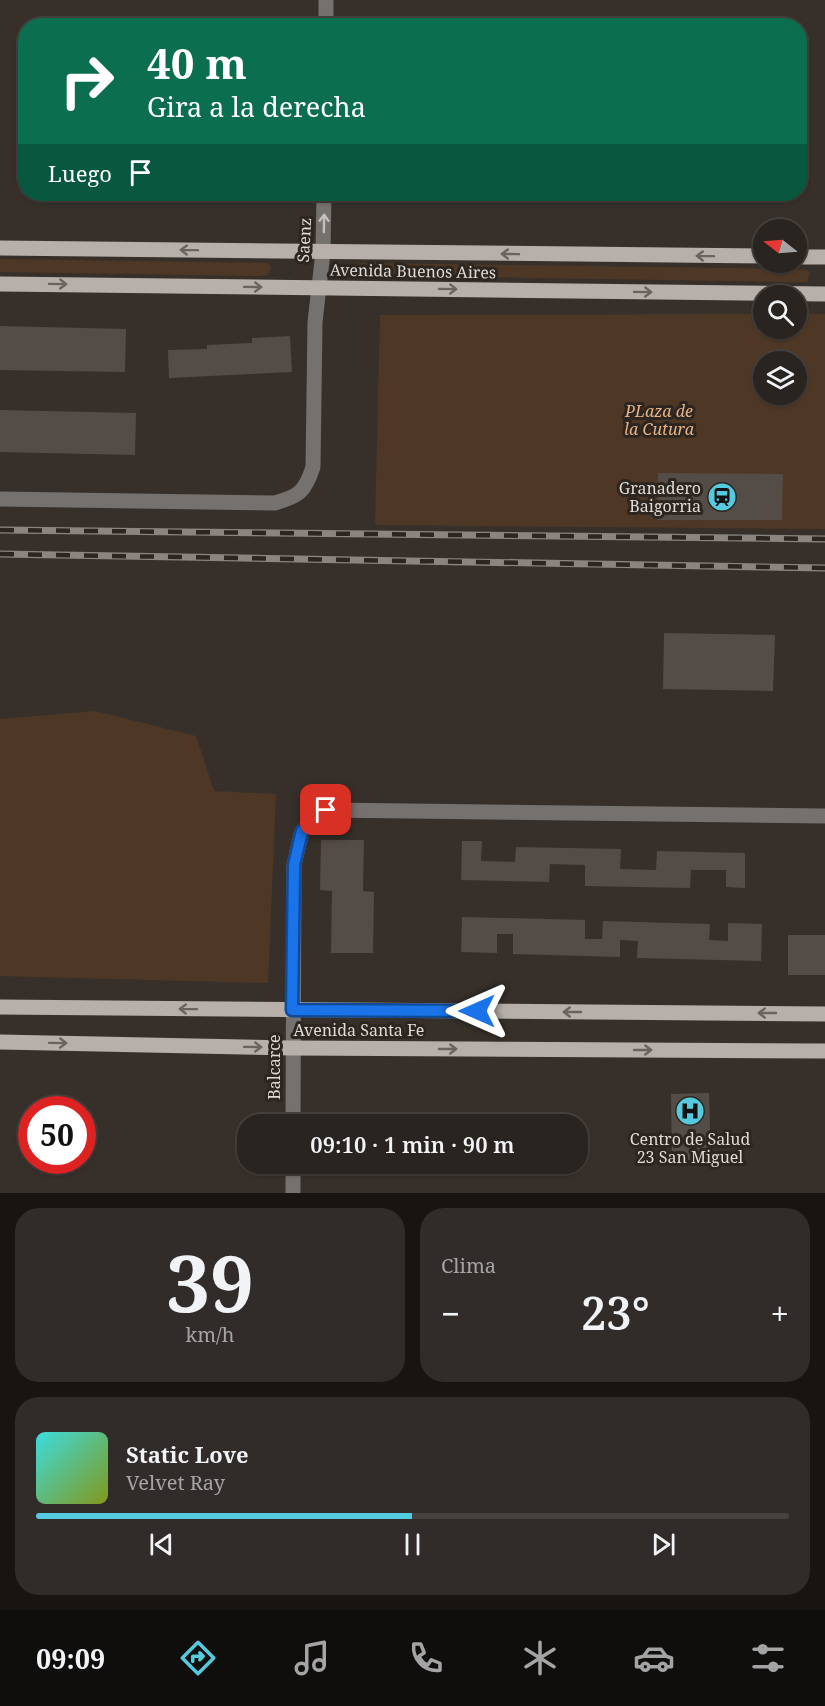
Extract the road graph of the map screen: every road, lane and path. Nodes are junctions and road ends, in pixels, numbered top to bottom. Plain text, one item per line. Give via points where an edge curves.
1 (326, 0) edge
2 (326, 18) edge
3 (324, 201) edge
4 (0, 248) edge
5 (323, 252) junction
6 (753, 256) edge
7 (807, 257) edge
8 (825, 257) edge
9 (0, 284) edge
10 (319, 287) junction
11 (825, 294) edge
12 (0, 499) edge
13 (825, 816) edge
14 (0, 1007) edge
15 (292, 1010) junction
16 (825, 1014) edge
17 (0, 1042) edge
18 (292, 1048) junction
19 (825, 1051) edge
20 (292, 1114) edge
21 (293, 1174) edge
22 (293, 1193) edge

1 - 2 street
5 -> 3 street, Saenz
5 -> 4 main road, Avenida Buenos Aires
6 -> 5 main road, Avenida Buenos Aires
5 - 10 street, Saenz
7 - 8 main road
9 -> 10 main road, Avenida Buenos Aires
10 -> 11 main road, Avenida Buenos Aires
10 - 12 street, Saenz via 313,467 308,483 296,496 275,503
13 - 15 street, Balcarce via 326,810 302,831 294,865
15 -> 14 main road, Avenida Santa Fe
16 -> 15 main road, Avenida Santa Fe
15 - 18 street, Balcarce
17 -> 18 main road, Avenida Santa Fe
18 -> 19 main road, Avenida Santa Fe
18 - 20 street, Balcarce
21 - 22 street

